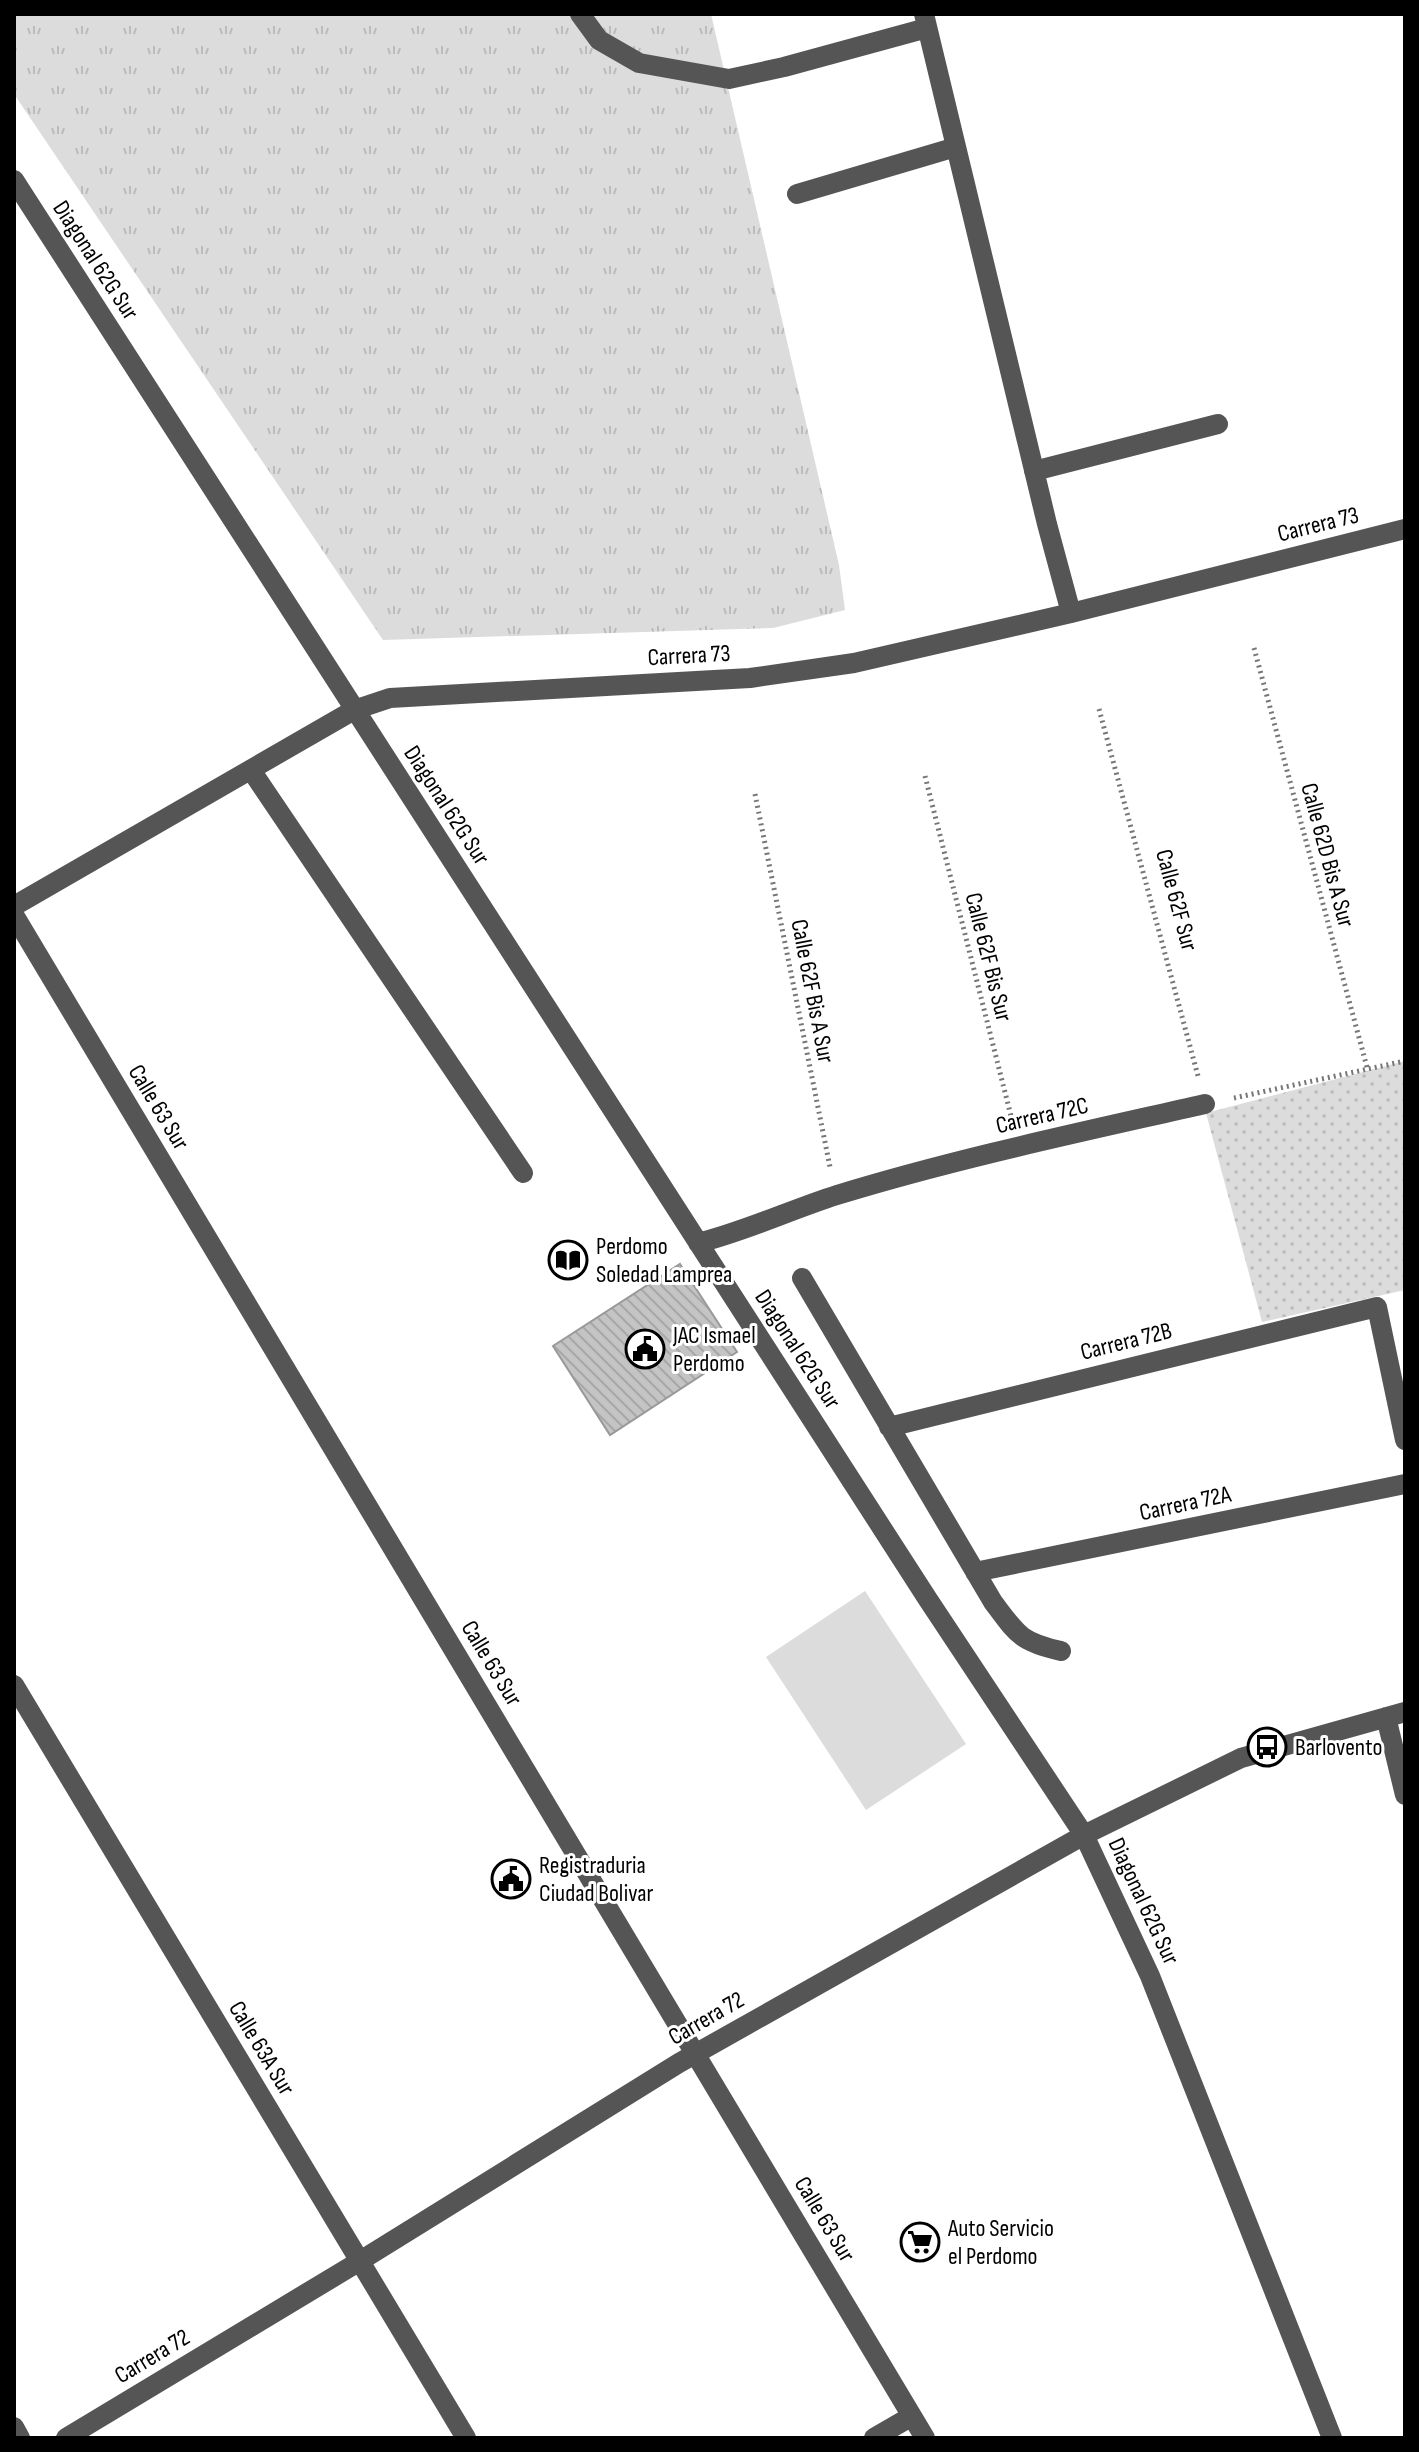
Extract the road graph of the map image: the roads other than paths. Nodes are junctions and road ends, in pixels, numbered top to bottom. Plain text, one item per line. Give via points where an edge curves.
1 (580, 14) edge
2 (926, 21) edge
3 (956, 147) junction
4 (14, 180) edge
5 (797, 194) dead end
6 (1218, 424) dead end
7 (1034, 471) junction
8 (1405, 529) edge
9 (1071, 613) junction
10 (354, 710) junction
11 (251, 770) junction
12 (14, 906) edge
13 (14, 915) edge
14 (1205, 1104) road end
15 (523, 1173) dead end
16 (698, 1243) junction
17 (802, 1278) dead end
18 (889, 1427) junction
19 (1405, 1440) edge
20 (1405, 1484) edge
21 (975, 1572) junction
22 (1061, 1651) dead end
23 (14, 1685) edge
24 (1395, 1715) edge
25 (1405, 1795) edge
26 (1084, 1835) junction
27 (696, 2053) junction
28 (360, 2261) junction
29 (912, 2416) junction
30 (14, 2427) edge
31 (20, 2438) edge
32 (66, 2438) edge
33 (466, 2438) edge
34 (874, 2438) edge
35 (925, 2438) edge
36 (1332, 2438) edge

1 - 2 street via 599,40 639,63 729,79 784,67
2 - 3 street
3 - 5 street
3 - 7 street
4 - 10 street, Diagonal 62G Sur
6 - 7 street
7 - 9 street
8 - 9 street, Carrera 73
9 - 10 street, Carrera 73 via 804,671 390,698
10 - 11 street, Carrera 73
10 - 16 street, Diagonal 62G Sur
11 - 12 street, Carrera 73
11 - 15 street
13 - 27 street, Calle 63 Sur
14 - 16 street, Carrera 72C via 1019,1146 836,1196
16 - 26 street, Diagonal 62G Sur
17 - 18 street
18 - 19 street, Carrera 72B via 1377,1307
18 - 21 street
20 - 21 street, Carrera 72A
21 - 22 street via 1017,1634
23 - 28 street, Calle 63A Sur
24 - 25 street
24 - 26 street, Carrera 72 via 1241,1758
26 - 27 street, Carrera 72
26 - 36 street, Diagonal 62G Sur via 1150,1976
27 - 28 street, Carrera 72
27 - 29 street, Calle 63 Sur
28 - 32 street, Carrera 72
28 - 33 street, Calle 63A Sur
29 - 34 street
29 - 35 street, Calle 63 Sur
30 - 31 street

